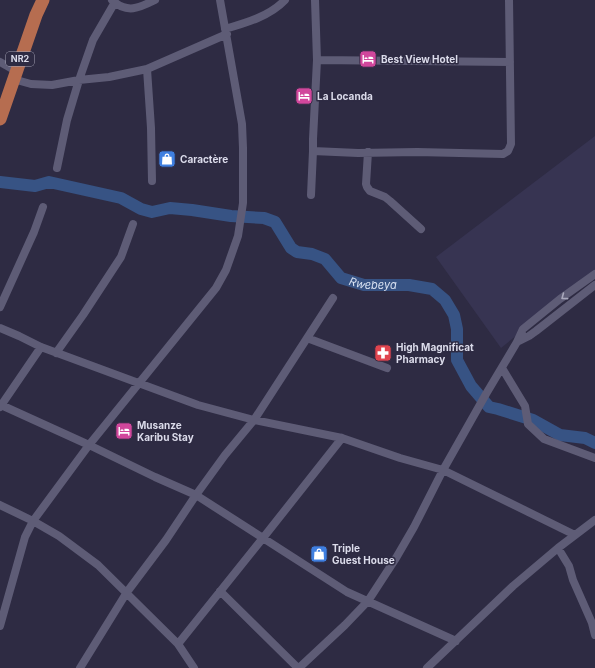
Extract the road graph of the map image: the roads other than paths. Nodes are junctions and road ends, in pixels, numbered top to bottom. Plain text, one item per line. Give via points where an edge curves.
1 (43, 0) edge
2 (155, 0) edge
3 (220, 0) edge
4 (285, 0) edge
5 (315, 0) edge
6 (509, 0) edge
7 (113, 1) edge
8 (226, 32) junction
9 (317, 60) junction
10 (0, 62) edge
11 (510, 62) junction
12 (147, 69) junction
13 (15, 75) junction
14 (79, 80) junction
15 (0, 119) edge
16 (314, 151) junction
17 (368, 152) junction
18 (57, 168) dead end
19 (152, 182) dead end
20 (311, 195) dead end
21 (43, 207) dead end
22 (133, 224) dead end
23 (421, 230) dead end
24 (595, 274) edge
25 (595, 285) edge
26 (333, 298) dead end
27 (0, 307) edge
28 (0, 328) edge
29 (307, 338) junction
30 (517, 342) junction
31 (40, 347) junction
32 (56, 353) junction
33 (387, 368) dead end
34 (502, 368) junction
35 (139, 384) junction
36 (1, 406) edge
37 (254, 420) junction
38 (342, 438) junction
39 (89, 445) junction
40 (595, 458) edge
41 (443, 470) junction
42 (196, 495) junction
43 (0, 505) edge
44 (595, 520) edge
45 (33, 521) junction
46 (575, 535) junction
47 (263, 538) junction
48 (558, 548) junction
49 (220, 591) junction
50 (127, 592) junction
51 (368, 601) junction
52 (591, 613) edge
53 (0, 626) edge
54 (595, 635) edge
55 (456, 641) junction
56 (178, 644) junction
57 (80, 668) edge
58 (194, 668) edge
59 (298, 668) edge
60 (427, 668) edge

1 - 13 highway, NR2
2 - 7 street via 136,9 124,8
3 - 8 street
4 - 8 street via 272,11
5 - 9 street
6 - 11 street
7 - 14 street via 93,40
8 - 12 street
8 - 35 street via 242,124 243,203 238,236 226,270 216,288
9 - 11 street
9 - 16 street
10 - 13 street
11 - 17 street via 511,144 508,151 503,154
12 - 14 street
12 - 19 street via 152,128
13 - 14 street via 32,84 52,85
13 - 15 highway, NR2
14 - 18 street
16 - 17 street
16 - 20 street
17 - 23 street via 368,189 385,197
21 - 27 street
22 - 32 street via 121,257
24 -> 30 street via 523,329
25 - 30 street via 533,333
26 - 29 street
28 - 31 street
29 - 33 street
29 - 37 street
30 - 34 street
31 - 32 street
31 - 36 street
32 - 35 street
34 - 40 street via 525,406 528,424 544,439
34 - 41 street
35 - 37 street via 198,405
35 - 39 street
36 - 39 street
37 - 38 street
37 - 42 street
38 - 41 street
38 - 47 street
39 - 42 street
39 - 45 street
41 - 46 street
41 - 51 street via 400,552
42 - 47 street
42 - 50 street
43 - 45 street
44 - 46 street
45 - 50 street via 59,536 98,565
45 - 53 street via 25,537
46 - 48 street
47 - 49 street
47 - 51 street via 347,592
48 - 52 street
48 - 55 street via 513,586
49 - 56 street
49 - 59 street
50 - 56 street
50 - 57 street
51 - 55 street
51 - 59 street
52 - 54 street
55 - 60 street
56 - 58 street

